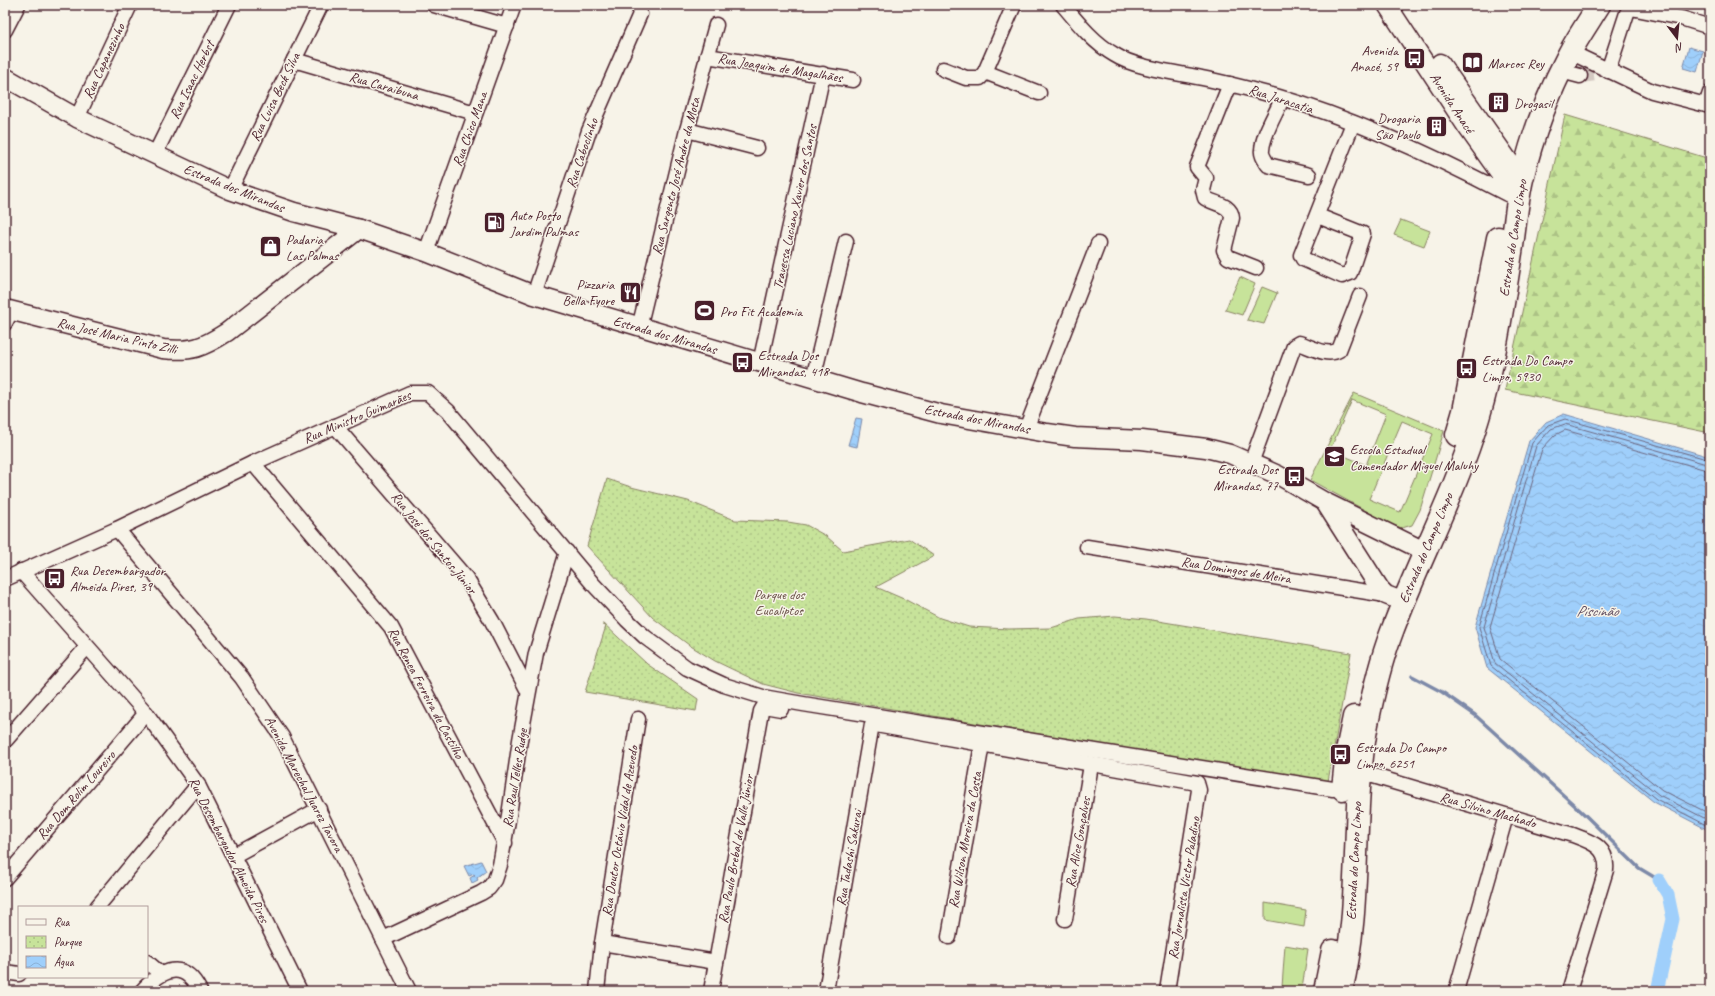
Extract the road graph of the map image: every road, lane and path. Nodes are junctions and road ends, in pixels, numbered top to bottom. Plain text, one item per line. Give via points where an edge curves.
1 (18, 5) edge
2 (130, 5) edge
3 (229, 5) edge
4 (321, 5) edge
5 (434, 5) edge
6 (514, 5) edge
7 (1014, 5) edge
8 (1063, 5) edge
9 (1387, 5) edge
10 (1399, 5) edge
11 (1583, 5) edge
12 (1599, 5) edge
13 (640, 14) dead end
14 (716, 25) dead end
15 (507, 26) junction
16 (1710, 27) edge
17 (5, 30) edge
18 (1570, 52) junction
19 (707, 56) junction
20 (294, 60) junction
21 (943, 69) dead end
22 (985, 72) junction
23 (1602, 73) junction
24 (823, 74) junction
25 (5, 77) edge
26 (853, 80) dead end
27 (1230, 84) junction
28 (1039, 93) dead end
29 (1282, 98) junction
30 (1709, 101) edge
31 (475, 113) junction
32 (77, 118) junction
33 (1353, 123) junction
34 (687, 130) junction
35 (757, 148) dead end
36 (155, 154) junction
37 (1309, 175) dead end
38 (1514, 185) junction
39 (230, 190) junction
40 (1318, 216) junction
41 (359, 229) junction
42 (846, 241) dead end
43 (1098, 244) dead end
44 (426, 252) junction
45 (1256, 268) dead end
46 (534, 295) junction
47 (1360, 296) dead end
48 (7, 314) edge
49 (639, 328) junction
50 (760, 363) junction
51 (813, 379) junction
52 (335, 426) junction
53 (1026, 429) junction
54 (253, 463) junction
55 (1251, 463) junction
56 (1325, 502) junction
57 (117, 529) junction
58 (1087, 547) dead end
59 (1420, 549) junction
60 (567, 552) junction
61 (21, 571) junction
62 (5, 579) edge
63 (1394, 598) junction
64 (87, 647) junction
65 (528, 691) junction
66 (146, 713) junction
67 (638, 719) dead end
68 (872, 724) junction
69 (5, 741) edge
70 (982, 744) junction
71 (1091, 765) junction
72 (1360, 772) junction
73 (198, 785) junction
74 (1334, 789) dead end
75 (319, 810) junction
76 (1506, 816) junction
77 (504, 843) junction
78 (233, 856) junction
79 (5, 878) edge
80 (98, 906) edge
81 (1065, 919) dead end
82 (949, 937) dead end
83 (383, 939) junction
84 (602, 943) junction
85 (716, 962) junction
86 (148, 963) edge
87 (5, 972) edge
88 (18, 974) edge
89 (161, 974) junction
90 (142, 991) edge
91 (200, 991) edge
92 (300, 991) edge
93 (409, 991) edge
94 (597, 991) edge
95 (711, 991) edge
96 (826, 991) edge
97 (1167, 991) edge
98 (1325, 991) edge
99 (1341, 991) edge
100 (1456, 991) edge
101 (1569, 991) edge

1 - 17 street
2 - 32 street, Rua Capanezinho
3 - 36 street, Rua Isaac Herbst
4 - 20 street, Rua Luisa Beck Silva
5 - 15 street
6 - 15 street, Rua Chico Mana
7 - 22 street
8 - 27 street, Rua Jaracatia via 1095,40 1115,56 1163,70
9 - 38 street, Avenida Anacé
10 - 38 street, Avenida Anacé
11 - 38 main road, Estrada do Campo Limpo via 1560,42 1522,128
12 - 18 main road, Estrada do Campo Limpo
13 - 46 street, Rua Caboclinho via 588,131
14 - 19 street, Rua Sargento José Andre da Mota
15 - 31 street, Rua Chico Mana
16 - 23 street via 1635,8 1629,10
18 - 23 street
18 - 38 main road, Estrada do Campo Limpo via 1570,74 1535,135
19 - 24 street, Rua Joaquim de Magalhães
19 - 34 street, Rua Sargento José Andre da Mota
20 - 31 street, Rua Caraibuna
20 - 39 street, Rua Luisa Beck Silva
21 - 22 street via 973,79 980,78
22 - 28 street
23 - 30 street via 1652,91
24 - 26 street, Rua Joaquim de Magalhães
24 - 50 street, Travessa Luciano Xavier dos Santos
25 - 32 street, Estrada dos Mirandas
27 - 29 street, Rua Jaracatia
27 - 45 street via 1197,167 1206,178 1203,190 1205,198 1226,207 1232,213 1224,250 1228,258
29 - 33 street, Rua Jaracatia
29 - 37 street via 1261,151 1263,158 1268,165
31 - 44 street, Rua Chico Mana
32 - 36 street, Estrada dos Mirandas
33 - 38 street, Rua Jaracatia
33 - 40 street
34 - 35 street
34 - 49 street, Rua Sargento José Andre da Mota
36 - 39 street, Estrada dos Mirandas
38 - 59 main road, Estrada do Campo Limpo via 1496,346 1487,388 1473,434
39 - 41 street, Estrada dos Mirandas via 294,212
40 - 40 street via 1302,257 1342,276 1347,275 1350,273 1363,234
41 - 44 street, Estrada dos Mirandas
41 - 48 street, Rua José Maria Pinto Zilli via 227,332 198,348 183,351 163,349
42 - 51 street
43 - 53 street
44 - 46 street, Estrada dos Mirandas
46 - 49 street, Estrada dos Mirandas
47 - 55 street via 1339,350 1327,353 1299,343 1294,346
49 - 50 street, Estrada dos Mirandas
50 - 51 street, Estrada dos Mirandas
51 - 53 street, Estrada dos Mirandas via 941,414
52 - 54 street, Rua Ministro Guimarães
52 - 60 street, Rua Ministro Guimarães via 410,393 428,393 448,411
52 - 65 street, Rua José dos Santos Júnior via 466,578 492,620
53 - 55 street, Estrada dos Mirandas via 1075,437 1142,440 1206,448
54 - 57 street, Rua Ministro Guimarães
54 - 77 street, Rua Renea Ferreira de Castilho via 391,626
55 - 56 street, Estrada dos Mirandas via 1291,481
56 - 59 street, Estrada dos Mirandas
56 - 63 street, Estrada dos Mirandas
57 - 61 street, Rua Ministro Guimarães
57 - 75 street, Avenida Marechal Juarez Tavora via 242,678 282,737
58 - 63 street, Rua Domingos de Meira
59 - 63 main road, Estrada do Campo Limpo
60 - 65 street, Rua Raul Telles Rudge via 536,653
60 - 74 street, Rua Ministro Guimarães via 627,620 686,668 763,697
61 - 62 street, Rua Ministro Guimarães
61 - 64 street, Rua Desembargador Almeida Pires
63 - 72 main road, Estrada do Campo Limpo via 1390,636 1376,683
63 - 98 main road, Estrada do Campo Limpo via 1368,658 1347,751 1337,934
64 - 66 street, Rua Desembargador Almeida Pires
64 - 69 street
65 - 77 street, Rua Raul Telles Rudge
66 - 73 street, Rua Desembargador Almeida Pires
66 - 79 street, Rua Dom Rolim Loureiro
67 - 84 street, Rua Doutor Octávio Vidal de Azevedo
68 - 70 street
68 - 85 street, Rua Paulo Brebal do Valle Júnior via 763,707
68 - 96 street, Rua Tadashi Sakurai
70 - 71 street
70 - 82 street, Rua Wilson Moreira da Costa
71 - 81 street, Rua Alice Gonçalves
71 - 97 street, Rua Jornalista Victor Paladino via 1194,781 1199,784
72 - 76 street, Rua Silvino Machado
72 - 99 main road, Estrada do Campo Limpo via 1352,918
73 - 78 street, Rua Desembargador Almeida Pires
73 - 80 street
75 - 78 street
75 - 83 street, Avenida Marechal Juarez Tavora
76 - 100 street
76 - 101 street, Rua Silvino Machado via 1592,842 1605,855 1606,870
77 - 83 street, Rua Raul Telles Rudge via 495,880 489,888
78 - 92 street, Rua Desembargador Almeida Pires
83 - 93 street, Avenida Marechal Juarez Tavora
84 - 85 street
84 - 94 street, Rua Doutor Octávio Vidal de Azevedo
85 - 95 street, Rua Paulo Brebal do Valle Júnior
86 - 89 street
87 - 88 street
89 - 90 street
89 - 91 street via 183,971 190,975

